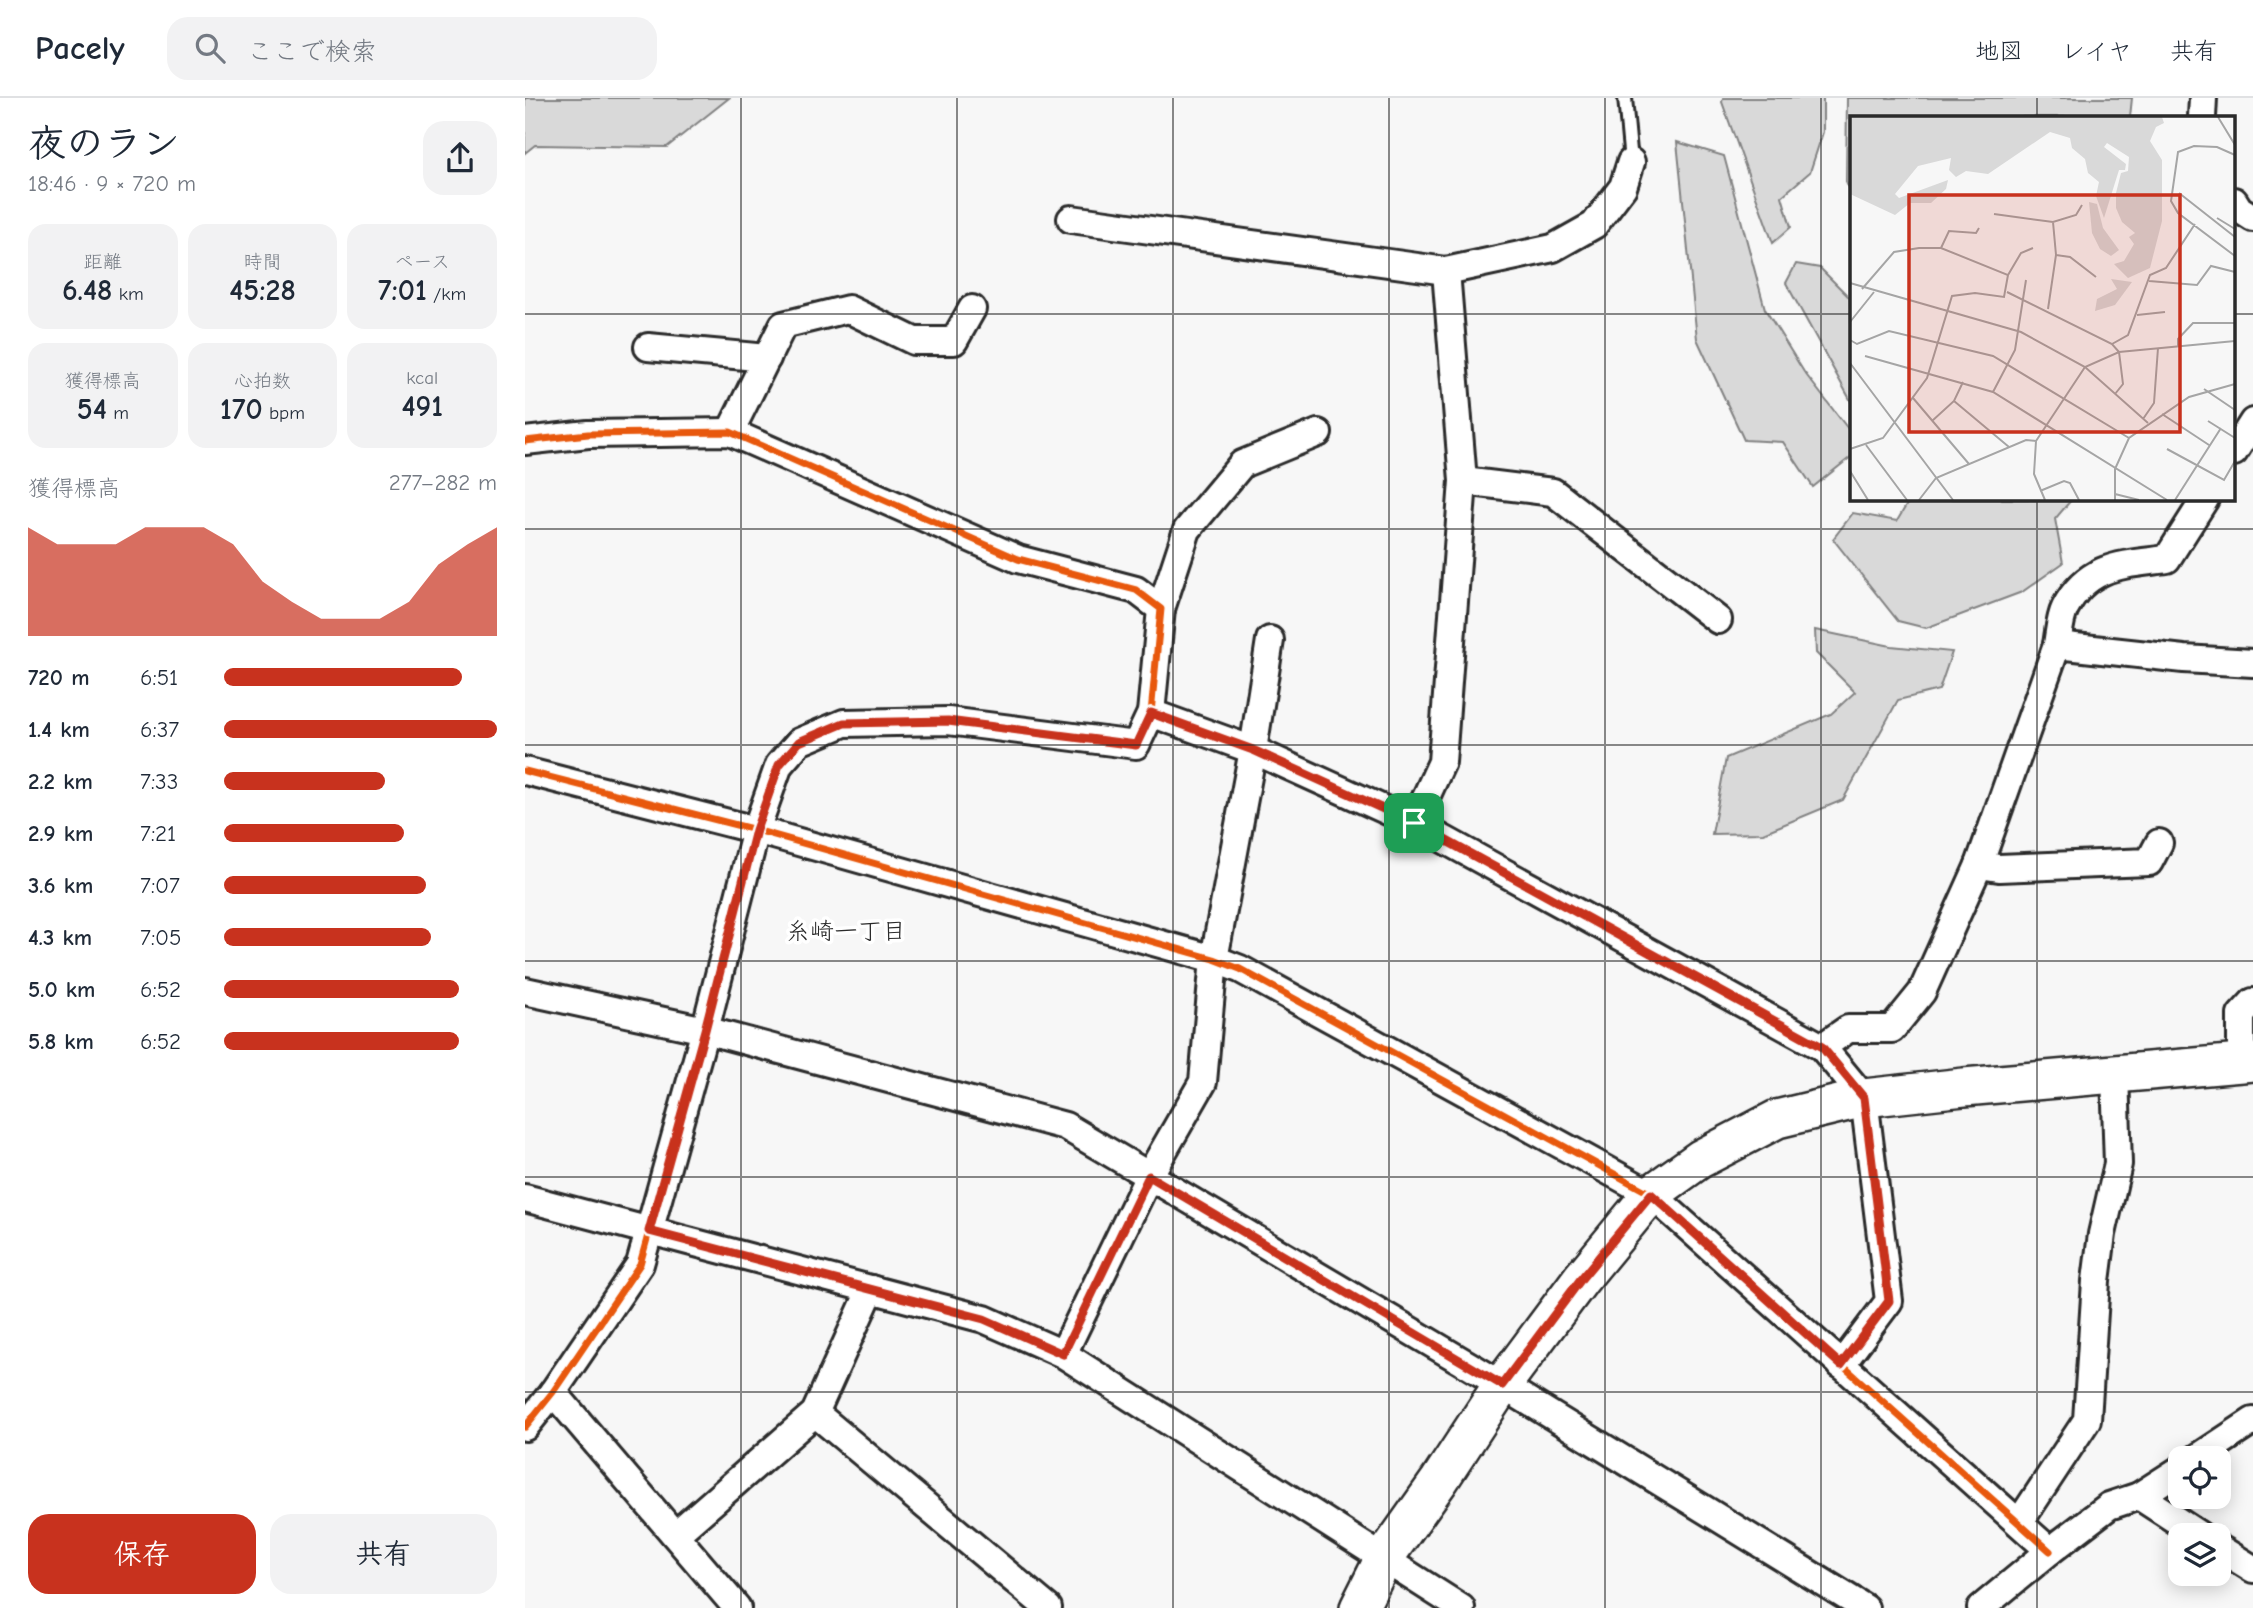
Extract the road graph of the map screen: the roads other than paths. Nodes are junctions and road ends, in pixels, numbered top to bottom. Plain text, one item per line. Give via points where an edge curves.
1 (1625, 98) edge
2 (2203, 98) edge
3 (2202, 116) edge
4 (1631, 162) joint
5 (2235, 203) edge
6 (2253, 218) edge
7 (1071, 219) dead end
8 (1446, 271) junction
9 (972, 309) dead end
10 (648, 347) dead end
11 (767, 358) junction
12 (2253, 422) edge
13 (730, 432) junction
14 (1318, 433) dead end
15 (525, 441) edge
16 (2235, 450) edge
17 (1463, 481) junction
18 (2204, 500) edge
19 (1161, 609) junction
20 (1718, 620) dead end
21 (1270, 640) dead end
22 (2056, 645) junction
23 (2253, 663) edge
24 (1151, 713) junction
25 (1253, 750) junction
26 (525, 771) edge
27 (1414, 823) junction
28 (756, 830) junction
29 (2159, 844) dead end
30 (1979, 865) junction
31 (1214, 960) junction
32 (525, 991) edge
33 (2253, 1002) edge
34 (705, 1030) junction
35 (1822, 1047) junction
36 (2247, 1062) edge
37 (2115, 1074) junction
38 (1864, 1098) junction
39 (1149, 1176) junction
40 (1651, 1194) junction
41 (525, 1198) edge
42 (649, 1231) junction
43 (871, 1289) junction
44 (1063, 1354) junction
45 (1841, 1365) junction
46 (1502, 1385) junction
47 (554, 1392) junction
48 (815, 1413) junction
49 (2253, 1421) edge
50 (525, 1427) edge
51 (2215, 1446) edge
52 (2168, 1477) edge
53 (2139, 1496) junction
54 (2019, 1523) junction
55 (2181, 1523) edge
56 (675, 1535) junction
57 (2050, 1551) junction
58 (2231, 1555) edge
59 (1383, 1560) junction
60 (2253, 1569) edge
61 (737, 1608) edge
62 (1048, 1608) edge
63 (1359, 1608) edge
64 (1461, 1608) edge
65 (1865, 1608) edge
66 (1981, 1608) edge

1 - 4 lane
2 - 3 street
4 - 8 street via 1623,187 1594,225 1553,248
5 - 6 street
7 - 8 street
8 - 17 street
9 - 11 street via 954,341 914,341 848,309 783,325
10 - 11 street
11 - 13 street
12 - 16 street
13 - 15 street via 588,434
13 - 19 street via 1018,559 1136,590
14 - 19 street via 1243,464 1187,530
17 - 20 street via 1553,492
17 - 27 street via 1441,762
18 - 22 street via 2167,559 2110,566 2088,578 2065,609
19 - 24 street
21 - 25 street
22 - 23 street
22 - 30 street
24 - 25 street
24 - 28 street via 1136,745 948,721 844,723 799,742 779,765
25 - 27 street
25 - 31 street
26 - 28 street
27 - 35 street
28 - 31 street
28 - 34 street
29 - 30 street via 2149,863 1999,869
30 - 35 street via 1922,992 1892,1029 1848,1029
31 - 39 street via 1203,1082
31 - 40 street via 1252,976
32 - 34 street
33 - 36 street via 2241,1015
34 - 39 street via 1065,1126
34 - 42 street
35 - 38 street
36 - 37 street
37 - 38 street
37 - 54 street via 2118,1164 2097,1269 2087,1420
38 - 40 street via 1777,1119 1700,1159
38 - 45 street via 1889,1301
39 - 44 street
39 - 46 street
40 - 45 street
40 - 46 street
41 - 42 street
42 - 43 street
42 - 47 street via 640,1265
43 - 44 street via 984,1319
43 - 48 street
44 - 59 street
45 - 54 street
46 - 59 street
46 - 65 street
47 - 50 street
47 - 56 street
48 - 56 street
48 - 62 street
49 - 51 street
52 - 53 street
53 - 55 street
53 - 57 street via 2109,1506
54 - 57 street
56 - 61 street
57 - 66 street
58 - 60 street
59 - 63 street
59 - 64 street

